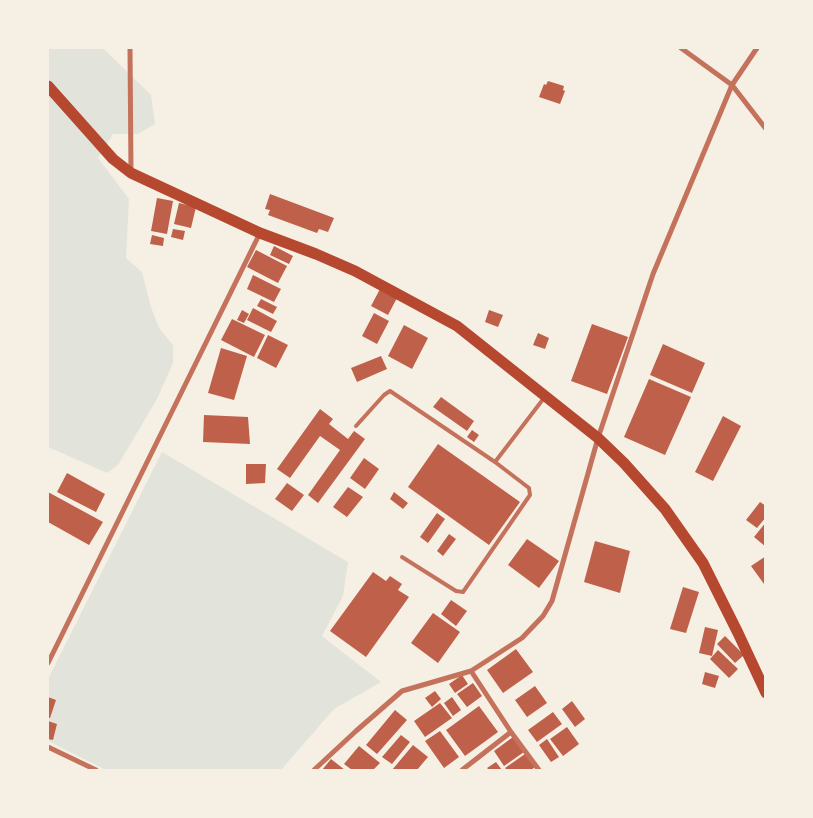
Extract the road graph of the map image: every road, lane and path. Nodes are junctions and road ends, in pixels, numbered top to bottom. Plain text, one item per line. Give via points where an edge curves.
1 (130, 48) edge
2 (681, 48) edge
3 (757, 48) edge
4 (732, 85) junction
5 (48, 86) edge
6 (766, 129) edge
7 (131, 173) junction
8 (260, 233) junction
9 (546, 396) junction
10 (356, 426) dead end
11 (598, 438) junction
12 (495, 462) junction
13 (402, 557) dead end
14 (48, 663) edge
15 (471, 670) junction
16 (766, 693) edge
17 (511, 732) junction
18 (48, 747) edge
19 (96, 770) edge
20 (314, 770) edge
21 (462, 770) edge
22 (539, 770) edge

1 - 7 street
2 - 4 street
3 - 4 street
4 - 6 street
4 - 11 street via 653,274
5 - 7 main road via 113,159
7 - 8 main road
8 - 9 main road via 355,271 457,326
8 - 14 street
9 - 11 main road
9 - 12 lane
10 - 12 lane via 390,391
11 - 15 street via 552,601 522,638
11 - 16 main road via 665,509 703,563
12 - 13 lane via 529,488 530,495 463,592 456,591
15 - 17 street
15 - 20 street via 402,691
17 - 21 street
17 - 22 street
18 - 19 street

